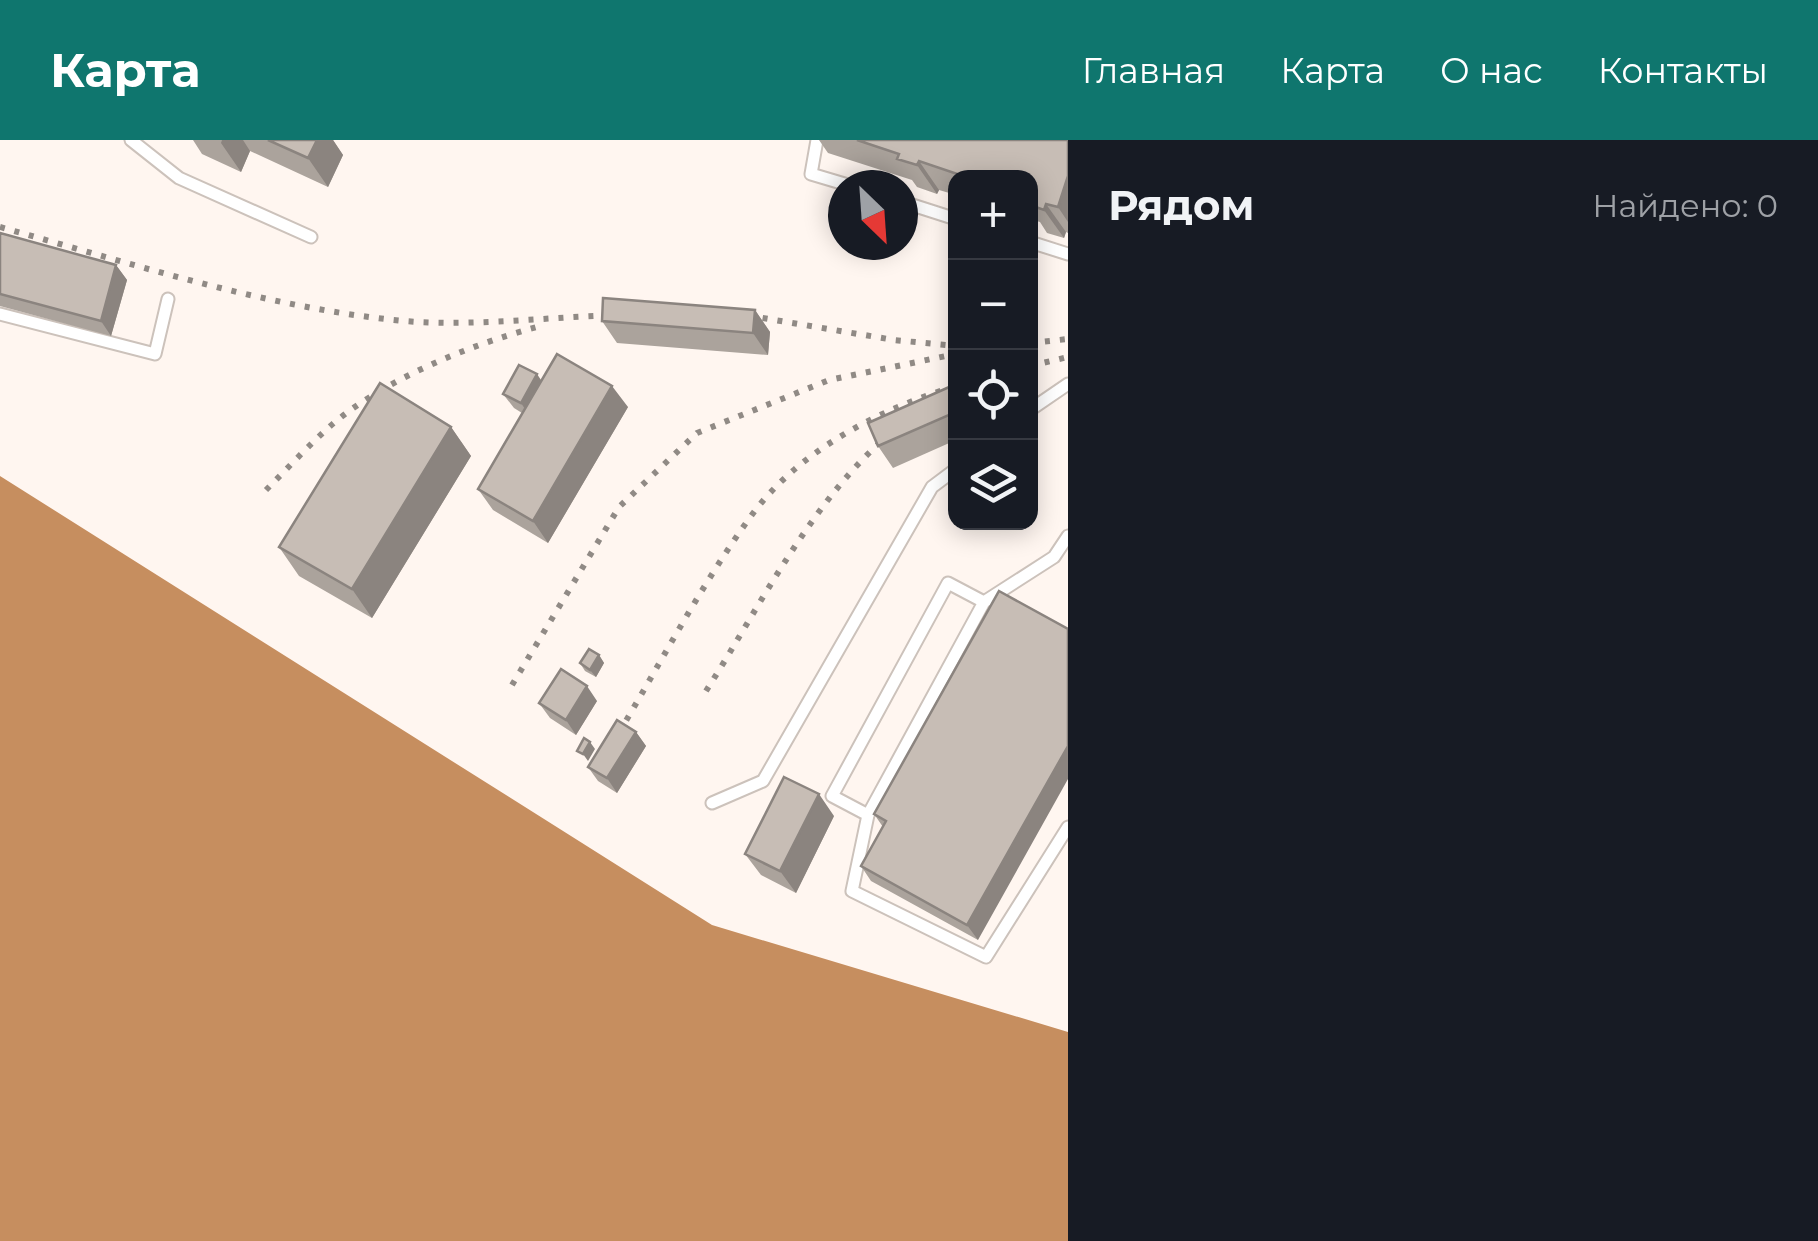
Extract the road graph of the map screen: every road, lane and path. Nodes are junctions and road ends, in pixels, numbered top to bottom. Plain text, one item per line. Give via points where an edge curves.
1 (132, 140) edge
2 (817, 140) edge
3 (828, 179) edge
4 (918, 207) edge
5 (948, 216) edge
6 (312, 236) dead end
7 (1038, 245) edge
8 (1068, 254) edge
9 (168, 299) dead end
10 (0, 314) edge
11 (1068, 384) edge
12 (1038, 405) edge
13 (948, 475) edge
14 (1068, 536) edge
15 (984, 602) junction
16 (712, 803) dead end
17 (868, 815) junction
18 (1068, 828) edge

1 - 6 lane via 179,178
2 - 3 lane via 811,174
4 - 5 lane
7 - 8 lane
9 - 10 lane via 155,354
11 - 12 lane
13 - 16 lane via 932,488 763,781
14 - 15 lane via 1054,557
15 - 17 lane
15 - 17 lane via 948,583 939,599 832,796
17 - 18 lane via 852,891 986,957

